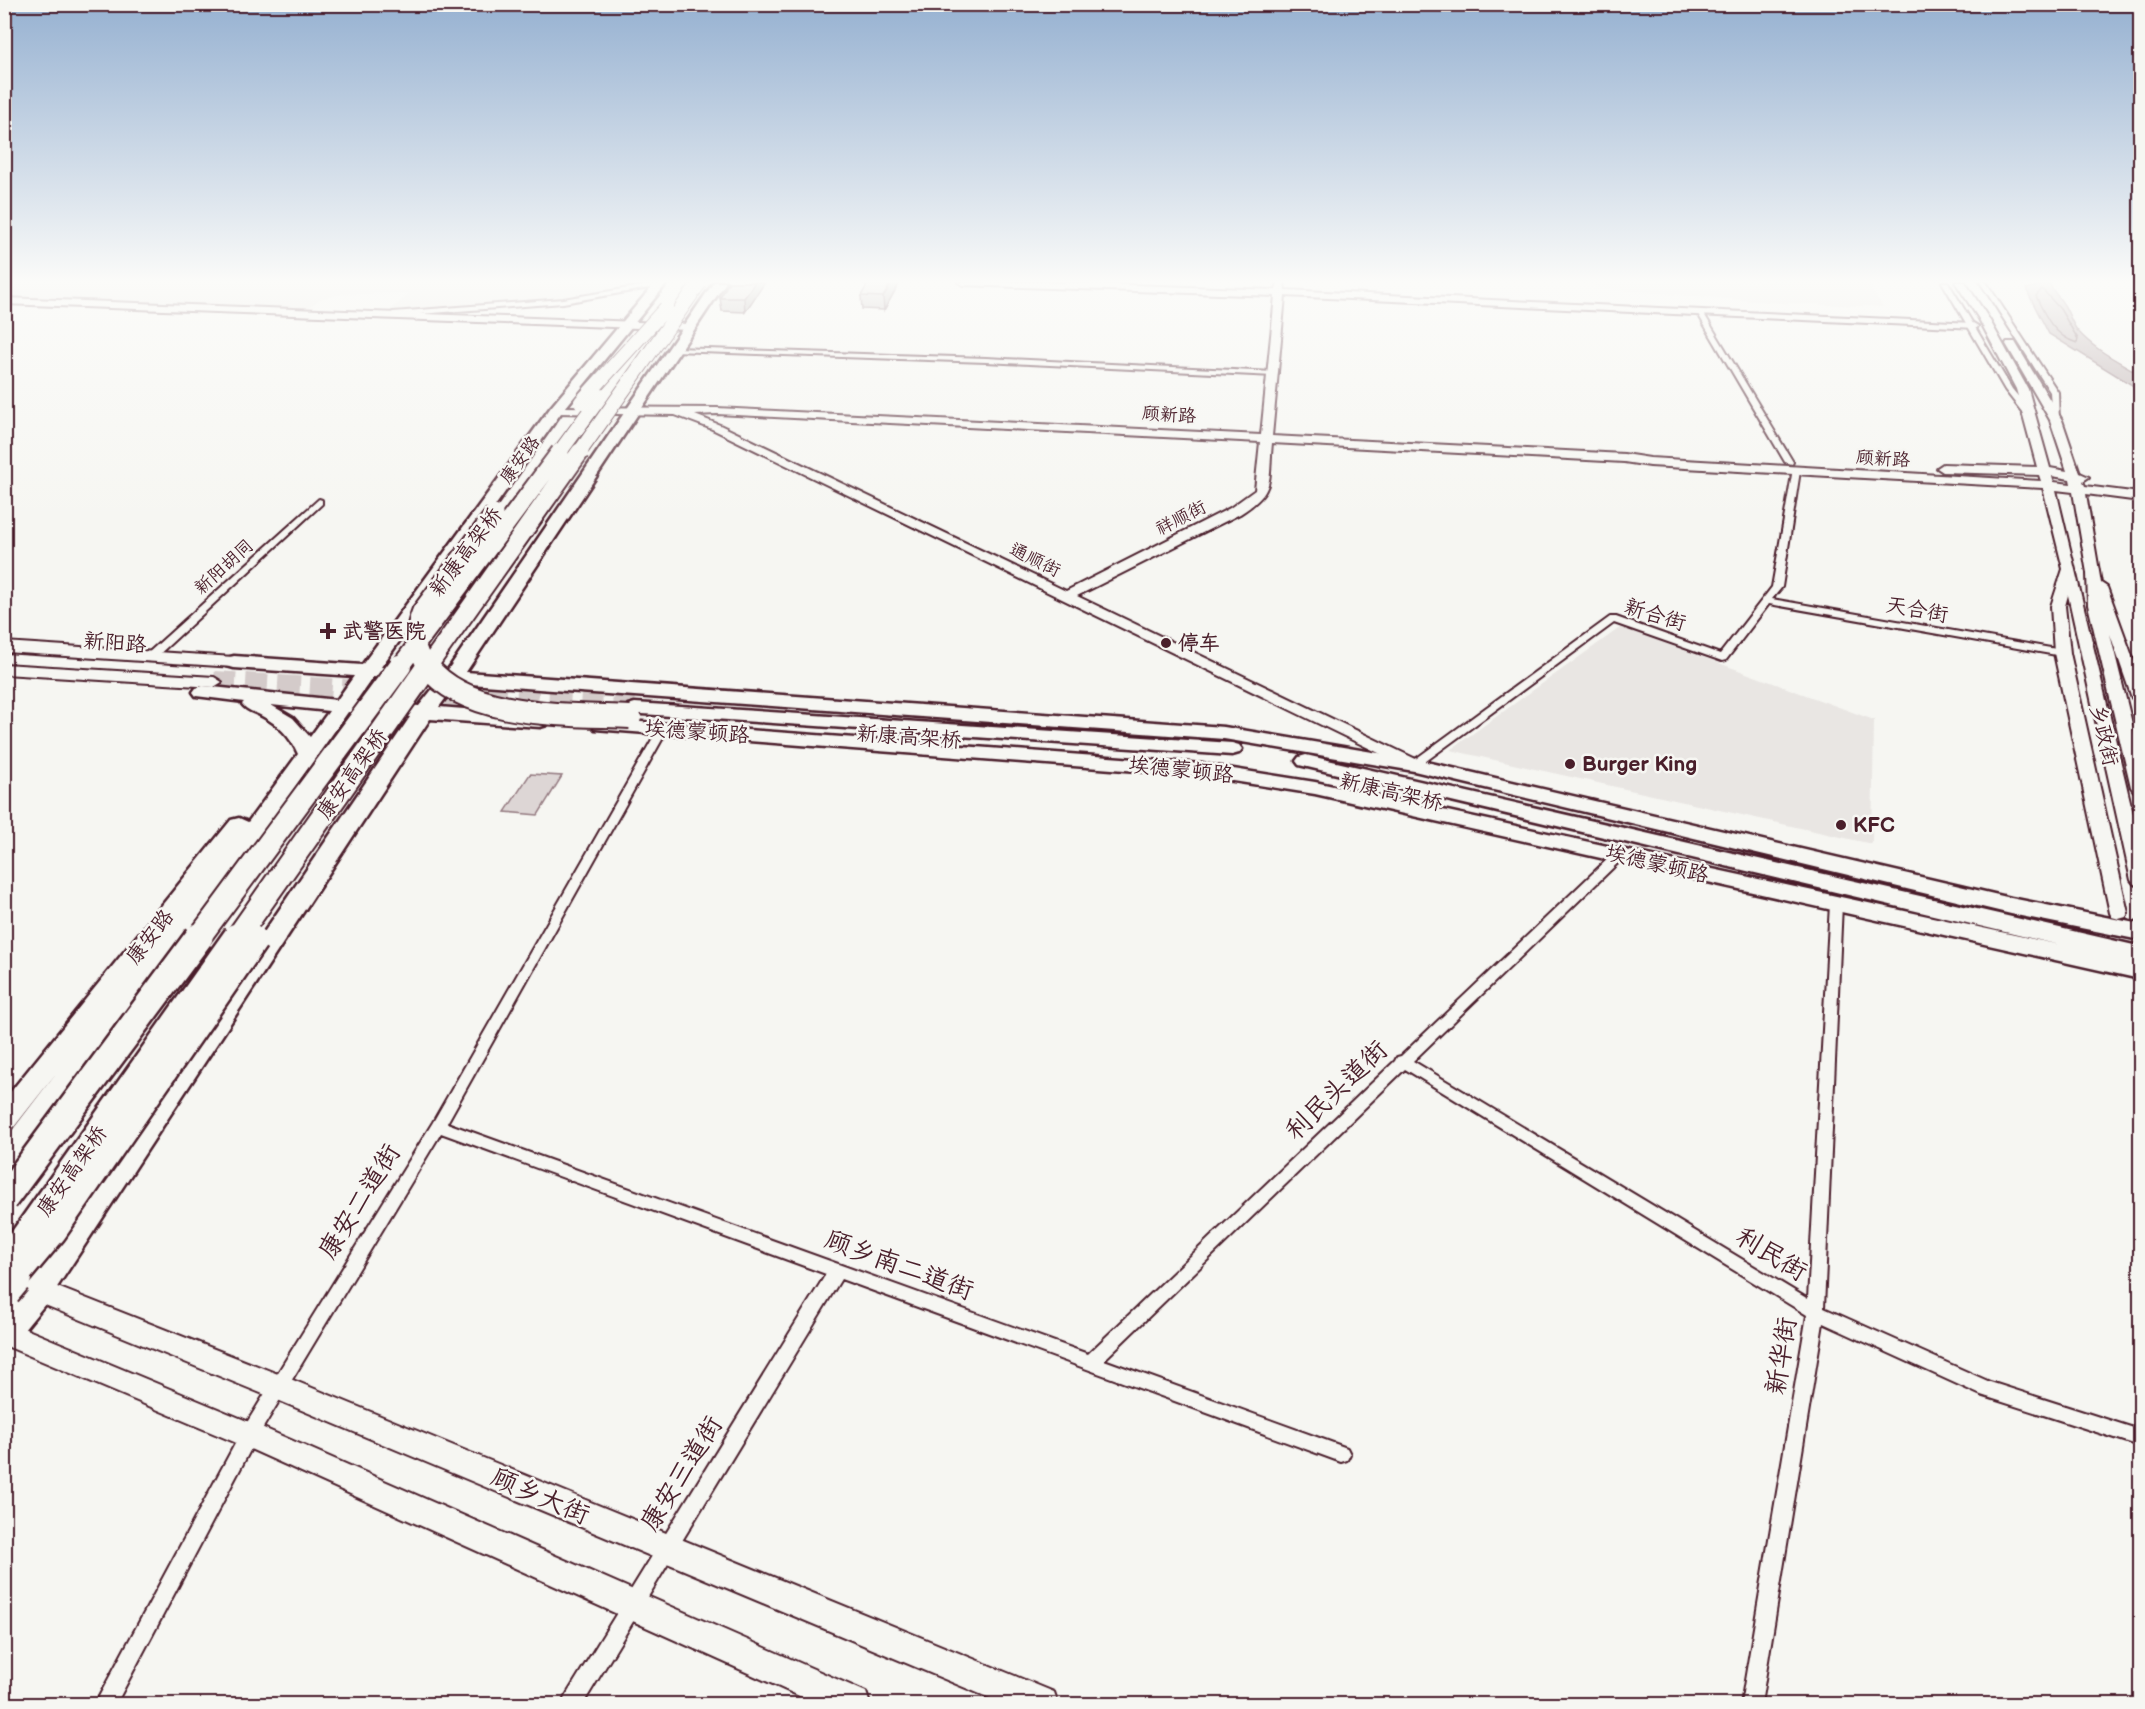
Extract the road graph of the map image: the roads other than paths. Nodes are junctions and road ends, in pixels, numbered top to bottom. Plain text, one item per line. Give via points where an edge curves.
1 (595, 362) edge
2 (619, 362) edge
3 (643, 362) edge
4 (646, 362) edge
5 (652, 362) edge
6 (667, 362) edge
7 (1022, 362) edge
8 (1275, 362) edge
9 (1729, 362) edge
10 (1993, 362) edge
11 (2007, 362) edge
12 (2021, 362) edge
13 (2034, 362) edge
14 (1274, 374) junction
15 (556, 411) junction
16 (633, 412) junction
17 (676, 412) junction
18 (2031, 418) junction
19 (2056, 420) junction
20 (1265, 438) junction
21 (1792, 467) junction
22 (2044, 471) junction
23 (2074, 476) junction
24 (2049, 485) junction
25 (2140, 485) edge
26 (2079, 488) junction
27 (2140, 497) edge
28 (319, 502) dead end
29 (2069, 567) junction
30 (2094, 573) junction
31 (1066, 596) junction
32 (1766, 601) junction
33 (4, 647) edge
34 (2062, 653) junction
35 (151, 656) junction
36 (4, 657) edge
37 (2135, 667) edge
38 (4, 669) edge
39 (367, 671) junction
40 (454, 675) junction
41 (4, 678) edge
42 (221, 680) junction
43 (2140, 698) edge
44 (342, 706) junction
45 (417, 722) junction
46 (663, 729) junction
47 (1262, 741) junction
48 (306, 758) junction
49 (1414, 765) junction
50 (2140, 787) edge
51 (1618, 855) junction
52 (2140, 880) edge
53 (1838, 900) junction
54 (2011, 906) junction
55 (2130, 915) edge
56 (2140, 959) edge
57 (1402, 1061) junction
58 (4, 1120) edge
59 (438, 1126) junction
60 (4, 1162) edge
61 (4, 1199) edge
62 (4, 1266) edge
63 (837, 1271) junction
64 (4, 1280) edge
65 (39, 1289) junction
66 (4, 1290) edge
67 (1816, 1312) junction
68 (4, 1332) edge
69 (1090, 1363) junction
70 (278, 1387) junction
71 (249, 1435) junction
72 (2140, 1438) edge
73 (1341, 1454) dead end
74 (666, 1549) junction
75 (632, 1605) junction
76 (105, 1704) edge
77 (572, 1704) edge
78 (854, 1704) edge
79 (1042, 1704) edge
80 (1751, 1704) edge

1 - 15 highway, 康安路
2 - 53 highway, 新康高架桥, bridge via 575,408 421,611 414,637 418,653 430,672 450,688 486,702 525,709 1197,757 1262,765 1397,793
3 - 61 highway, 康安高架桥, bridge
4 - 62 highway, 康安高架桥, bridge
5 - 40 highway, bridge via 624,412 471,632 454,663
6 - 16 highway
7 - 14 street
8 - 14 main road, 祥顺街
9 - 21 street
10 - 18 street, 乡政街
11 - 18 main road, 乡政街 via 2022,389
12 - 19 main road, 乡政街
13 - 19 street, 乡政街 via 2054,392
14 - 20 main road, 祥顺街
15 - 16 main road, 通顺街
15 - 39 highway, 康安路
16 - 17 main road, 通顺街
16 - 40 highway
17 - 20 main road, 顾新路
17 - 31 main road, 通顺街 via 716,427
18 - 22 main road, 乡政街
19 - 23 main road, 乡政街
20 - 21 main road, 顾新路
20 - 31 main road, 祥顺街 via 1261,491 1247,505
21 - 22 main road, 顾新路
21 - 24 main road, 顾新路
21 - 32 street, 新合街 via 1777,588
22 - 23 main road, 顾新路
22 - 24 main road, 乡政街
23 - 25 main road, 顾新路
23 - 26 main road, 乡政街
24 - 26 main road, 顾新路
24 - 29 main road, 乡政街
26 - 27 main road, 顾新路
26 - 30 main road, 乡政街
28 - 35 street, 新阳胡同
29 - 34 main road, 乡政街 via 2058,606
29 - 52 main road, 乡政街
30 - 37 main road, 乡政街
30 - 50 main road, 乡政街 via 2095,605
31 - 49 main road, 通顺街
32 - 34 street, 天合街
32 - 49 street, 新合街 via 1722,658 1613,619
33 - 35 main road
34 - 55 main road, 乡政街
35 - 42 main road
36 - 42 main road, 新阳路
37 - 43 main road, 乡政街
38 - 42 main road, 新阳路
39 - 42 highway, 埃德蒙顿路
39 - 44 highway, 康安路
39 - 47 highway, 埃德蒙顿路 via 1193,729
40 - 45 highway
41 - 42 main road
42 - 44 highway, 埃德蒙顿路
42 - 48 highway via 254,705 280,716 298,734
44 - 46 highway, 埃德蒙顿路
44 - 48 highway, 康安路
45 - 65 highway
45 - 66 highway, bridge via 379,759 53,1231
46 - 51 highway, 埃德蒙顿路 via 1202,770 1315,788
46 - 59 street, 康安二道街
47 - 49 highway, 埃德蒙顿路
47 - 56 highway, 埃德蒙顿路 via 638,704 1205,746 1276,755
48 - 58 highway, 康安路 via 256,804
48 - 60 highway, 康安路
49 - 54 highway, 埃德蒙顿路
51 - 53 highway, 埃德蒙顿路
51 - 57 street, 利民头道街
53 - 56 highway
53 - 67 street, 新华街
54 - 55 highway via 2069,906
54 - 56 highway, 埃德蒙顿路
57 - 67 street, 利民街
57 - 69 street, 利民头道街
59 - 63 street, 顾乡南二道街
59 - 70 street, 康安二道街
63 - 69 street, 顾乡南二道街
63 - 74 street, 康安三道街
64 - 65 main road, 顾乡大街
65 - 68 highway
65 - 70 main road, 顾乡大街
67 - 72 street, 利民街 via 1987,1389
67 - 80 street, 新华街
68 - 71 main road
69 - 73 street, 顾乡南二道街
70 - 71 street, 康安二道街
70 - 74 main road, 顾乡大街
71 - 75 main road
71 - 76 street, 康安二道街
74 - 75 street, 康安三道街
74 - 79 main road, 顾乡大街
75 - 77 street, 康安三道街
75 - 78 main road

